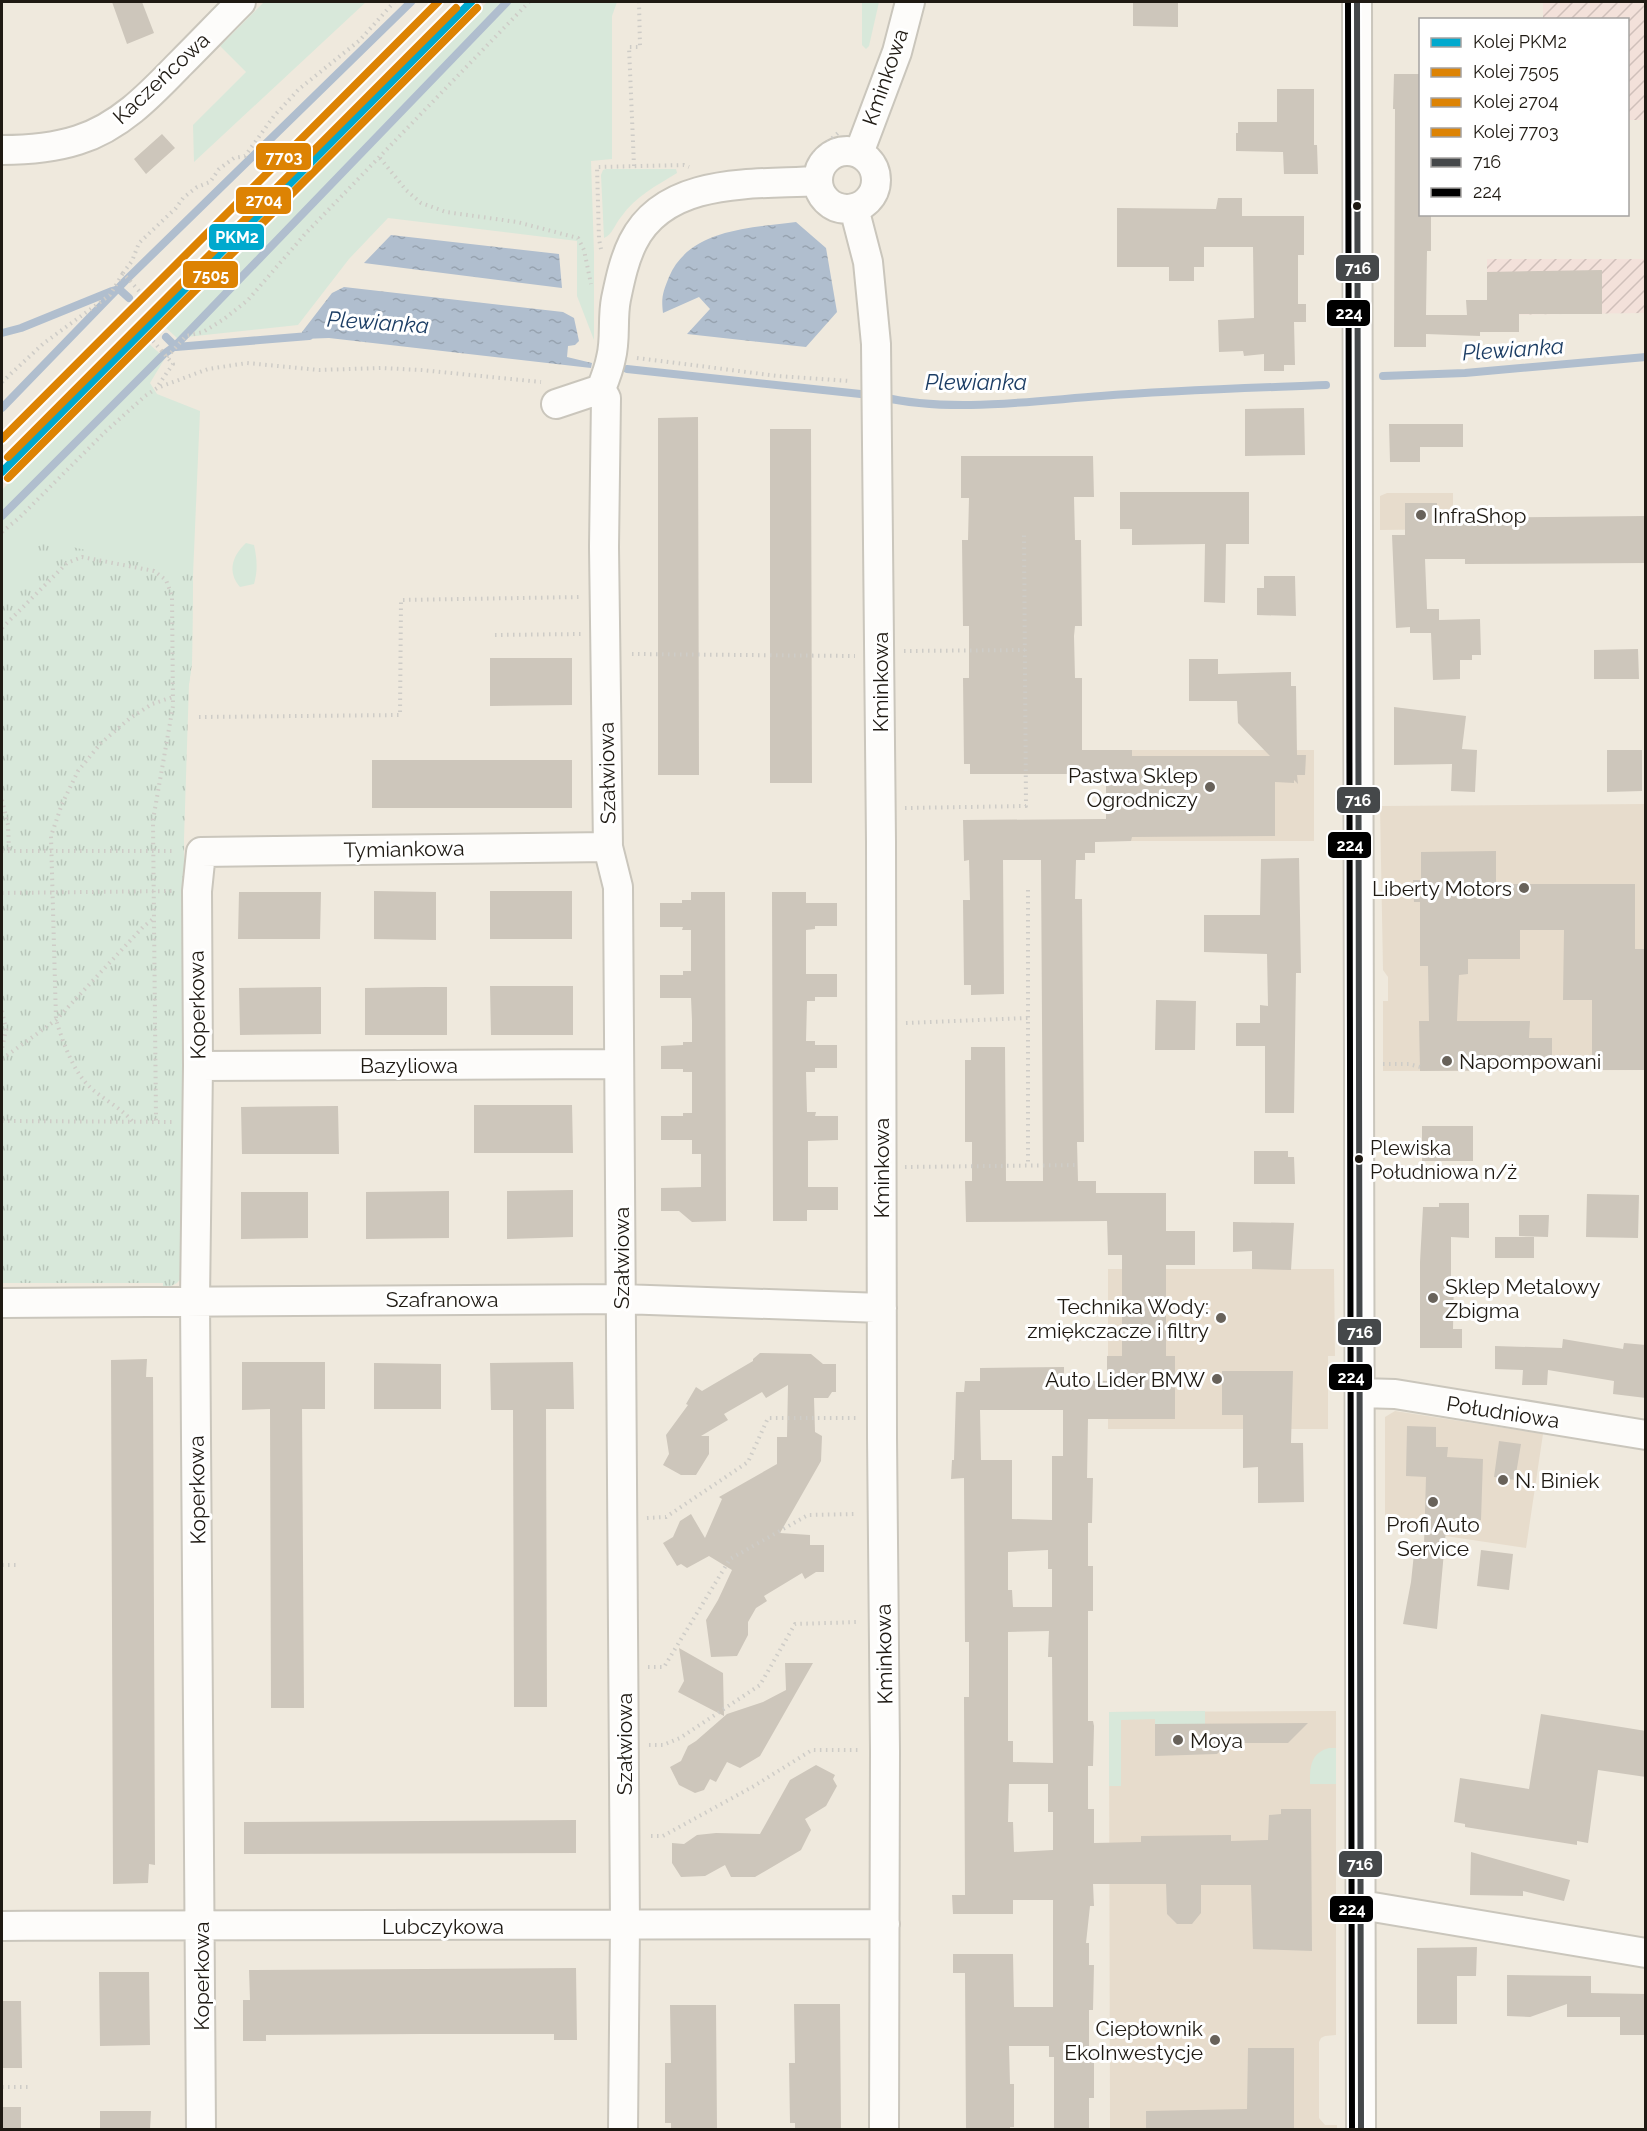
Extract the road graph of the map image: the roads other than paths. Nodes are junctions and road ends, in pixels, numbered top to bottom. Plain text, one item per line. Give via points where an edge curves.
1 (241, 2) edge
2 (910, 2) edge
3 (1356, 2) edge
4 (2, 150) edge
5 (859, 153) junction
6 (818, 181) junction
7 (854, 208) junction
8 (601, 389) junction
9 (553, 393) road end
10 (608, 847) junction
11 (201, 852) joint
12 (619, 1064) junction
13 (198, 1066) junction
14 (621, 1299) junction
15 (195, 1300) junction
16 (2, 1303) edge
17 (882, 1308) junction
18 (1360, 1393) junction
19 (1646, 1435) edge
20 (1361, 1905) junction
21 (201, 1924) junction
22 (885, 1924) junction
23 (2, 1926) edge
24 (625, 1926) junction
25 (1646, 1953) edge
26 (201, 2130) edge
27 (623, 2130) edge
28 (884, 2130) edge
29 (1361, 2130) edge

1 - 4 street, Kaczeńcowa via 128,114 81,140 52,147
2 - 5 street, Kminkowa via 897,52
3 - 18 street
5 - 6 street via 849,150 830,155 823,162
5 - 7 street via 875,170 876,186 867,200
6 - 7 street via 825,200 843,209
6 - 8 street via 722,186 694,192 645,223 625,260 616,303 612,358
7 - 17 street, Kminkowa via 868,262 876,344 869,653 881,808
8 - 9 street
8 - 10 street, Szałwiowa via 606,398
10 - 11 street, Tymiankowa
10 - 12 street, Szałwiowa via 618,887
11 - 13 street, Koperkowa via 196,891
12 - 13 street, Bazyliowa
12 - 14 street, Szałwiowa
13 - 15 street, Koperkowa
14 - 15 street, Szafranowa
14 - 17 street, Szafranowa
14 - 24 street, Szałwiowa
15 - 16 street, Szafranowa
15 - 21 street, Koperkowa
17 - 22 street, Kminkowa
18 - 19 street, Południowa via 1395,1394
18 - 20 street
20 - 25 street
20 - 29 street
21 - 23 street, Lubczykowa
21 - 24 street, Lubczykowa
21 - 26 street, Koperkowa
22 - 24 street, Lubczykowa
22 - 28 street, Kminkowa
24 - 27 street, Szałwiowa

